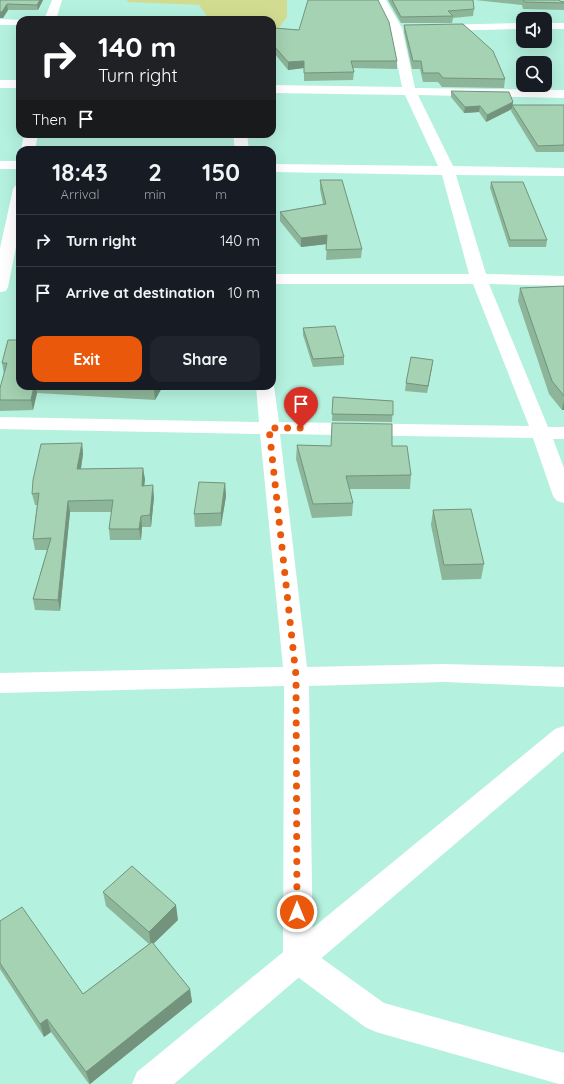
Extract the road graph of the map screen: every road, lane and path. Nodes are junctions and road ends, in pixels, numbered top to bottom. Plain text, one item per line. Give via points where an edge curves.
1 (57, 0) edge
2 (381, 0) edge
3 (51, 16) edge
4 (0, 22) edge
5 (16, 22) edge
6 (516, 26) edge
7 (552, 26) edge
8 (564, 26) edge
9 (427, 28) edge
10 (0, 84) edge
11 (16, 84) edge
12 (276, 89) edge
13 (409, 90) junction
14 (564, 94) edge
15 (0, 165) edge
16 (16, 165) edge
17 (276, 168) edge
18 (448, 171) junction
19 (564, 172) edge
20 (16, 208) edge
21 (16, 276) edge
22 (1, 279) edge
23 (276, 279) edge
24 (479, 279) junction
25 (564, 281) edge
26 (265, 390) edge
27 (0, 423) edge
28 (269, 428) junction
29 (541, 433) junction
30 (564, 433) edge
31 (564, 496) edge
32 (296, 676) junction
33 (564, 677) edge
34 (0, 683) edge
35 (564, 736) edge
36 (298, 959) junction
37 (564, 1069) edge
38 (149, 1084) edge

1 - 3 street
2 - 13 street via 403,28
4 - 5 street
6 - 9 street
7 - 8 street
10 - 11 street
12 - 13 street
13 - 14 street
13 - 18 street
15 - 16 street
17 - 18 street
18 - 19 street
18 - 24 street
20 - 22 street
21 - 22 street
23 - 24 street
24 - 25 street
24 - 29 street
26 - 28 street
27 - 28 street
28 - 29 street
28 - 32 street
29 - 30 street
29 - 31 street
32 - 33 street via 444,673
32 - 34 street
32 - 36 street
35 - 36 street
36 - 37 street via 376,1016
36 - 38 street

